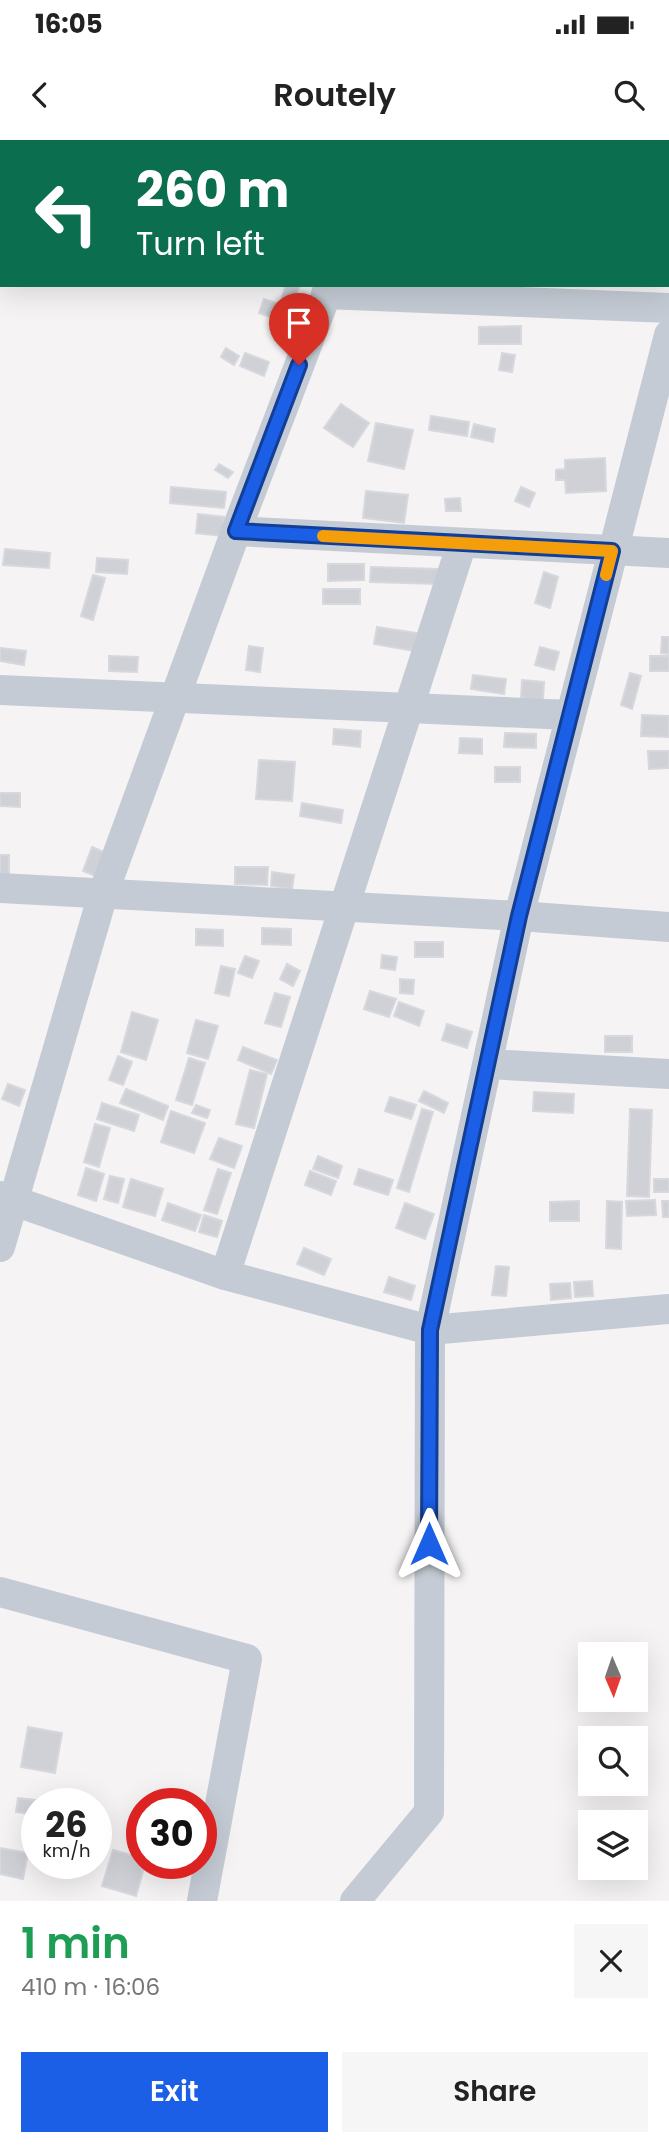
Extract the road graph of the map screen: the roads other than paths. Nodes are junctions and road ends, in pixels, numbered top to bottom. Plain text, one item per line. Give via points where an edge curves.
1 (328, 290) edge
2 (669, 308) edge
3 (669, 335) edge
4 (236, 531) junction
5 (462, 543) junction
6 (612, 551) junction
7 (669, 553) edge
8 (0, 690) edge
9 (174, 698) junction
10 (408, 708) junction
11 (570, 715) junction
12 (0, 888) edge
13 (103, 894) junction
14 (344, 906) junction
15 (519, 916) junction
16 (669, 927) edge
17 (488, 1064) junction
18 (669, 1074) edge
19 (7, 1198) edge
20 (0, 1247) edge
21 (225, 1275) junction
22 (669, 1309) edge
23 (430, 1330) junction
24 (0, 1592) edge
25 (202, 1901) edge
26 (355, 1901) edge

1 - 2 street
1 - 4 street
3 - 6 street
4 - 5 street
4 - 9 street
5 - 6 street
5 - 10 street
6 - 7 street
6 - 11 street
8 - 9 street
9 - 10 street
9 - 13 street
10 - 11 street
10 - 14 street
11 - 15 street
12 - 13 street
13 - 14 street
13 - 19 street
14 - 15 street
14 - 21 street
15 - 16 street
15 - 17 street
17 - 18 street
17 - 23 street
19 - 20 street
19 - 21 street
21 - 23 street
22 - 23 street
23 - 26 street via 429,1812
24 - 25 street via 247,1659

